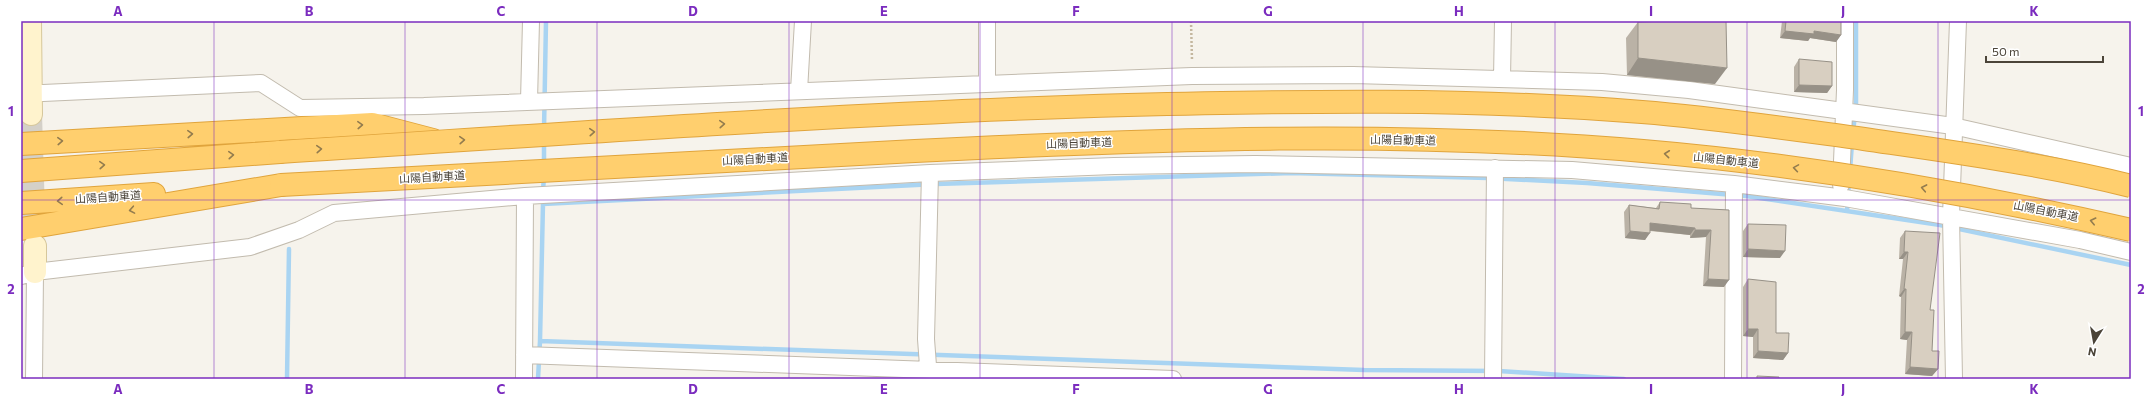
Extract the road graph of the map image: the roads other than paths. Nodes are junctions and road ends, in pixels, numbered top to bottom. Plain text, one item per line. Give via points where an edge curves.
1 (30, 21) edge
2 (531, 21) edge
3 (803, 21) edge
4 (987, 21) edge
5 (1503, 21) edge
6 (1845, 21) edge
7 (1958, 21) edge
8 (1502, 79) junction
9 (987, 84) junction
10 (799, 91) junction
11 (28, 101) edge
12 (533, 101) junction
13 (1852, 112) junction
14 (1953, 126) junction
15 (438, 142) junction
16 (21, 144) edge
17 (2131, 166) edge
18 (21, 171) edge
19 (1495, 175) junction
20 (929, 181) junction
21 (281, 185) junction
22 (2131, 186) edge
23 (1734, 191) junction
24 (530, 196) junction
25 (1846, 199) junction
26 (21, 204) edge
27 (1951, 225) junction
28 (21, 229) edge
29 (2131, 230) edge
30 (35, 246) tunnel mouth
31 (2131, 252) edge
32 (28, 274) edge
33 (535, 355) junction
34 (929, 366) edge
35 (1493, 374) edge
36 (34, 379) edge
37 (524, 379) edge
38 (1173, 379) edge
39 (1733, 379) edge
40 (1954, 379) edge

1 - 11 street
2 - 12 street
3 - 10 street
4 - 9 street
5 - 8 street
6 - 13 street
7 - 14 street
8 - 9 street via 1353,75 1192,76
8 - 13 street via 1610,83 1689,90
9 - 10 street
10 - 12 street
11 - 12 street via 261,83 300,108
13 - 14 street
13 - 25 street
14 - 17 street
14 - 27 street
16 -> 15 highway via 372,124
18 -> 15 highway, bridge
15 -> 22 highway, bridge via 857,116 1067,107 1308,100 1505,104 1644,112 1777,127 1928,148 2090,176
19 - 20 street via 1255,164 1114,166
19 - 23 street via 1572,170
19 - 35 street
20 - 24 street
20 - 34 street
21 -> 26 highway, 山陽自動車道
21 -> 28 highway
29 -> 21 highway, 山陽自動車道, bridge via 1916,186 1770,164 1641,151 1497,142 1288,138 1062,144
23 - 25 street
23 - 39 street
24 - 32 street via 334,213 299,230 250,247
24 - 33 street
25 - 27 street
27 - 31 street via 2080,240
27 - 40 street
30 - 32 street
32 - 36 street
33 - 34 street
33 - 37 street
34 - 38 street

